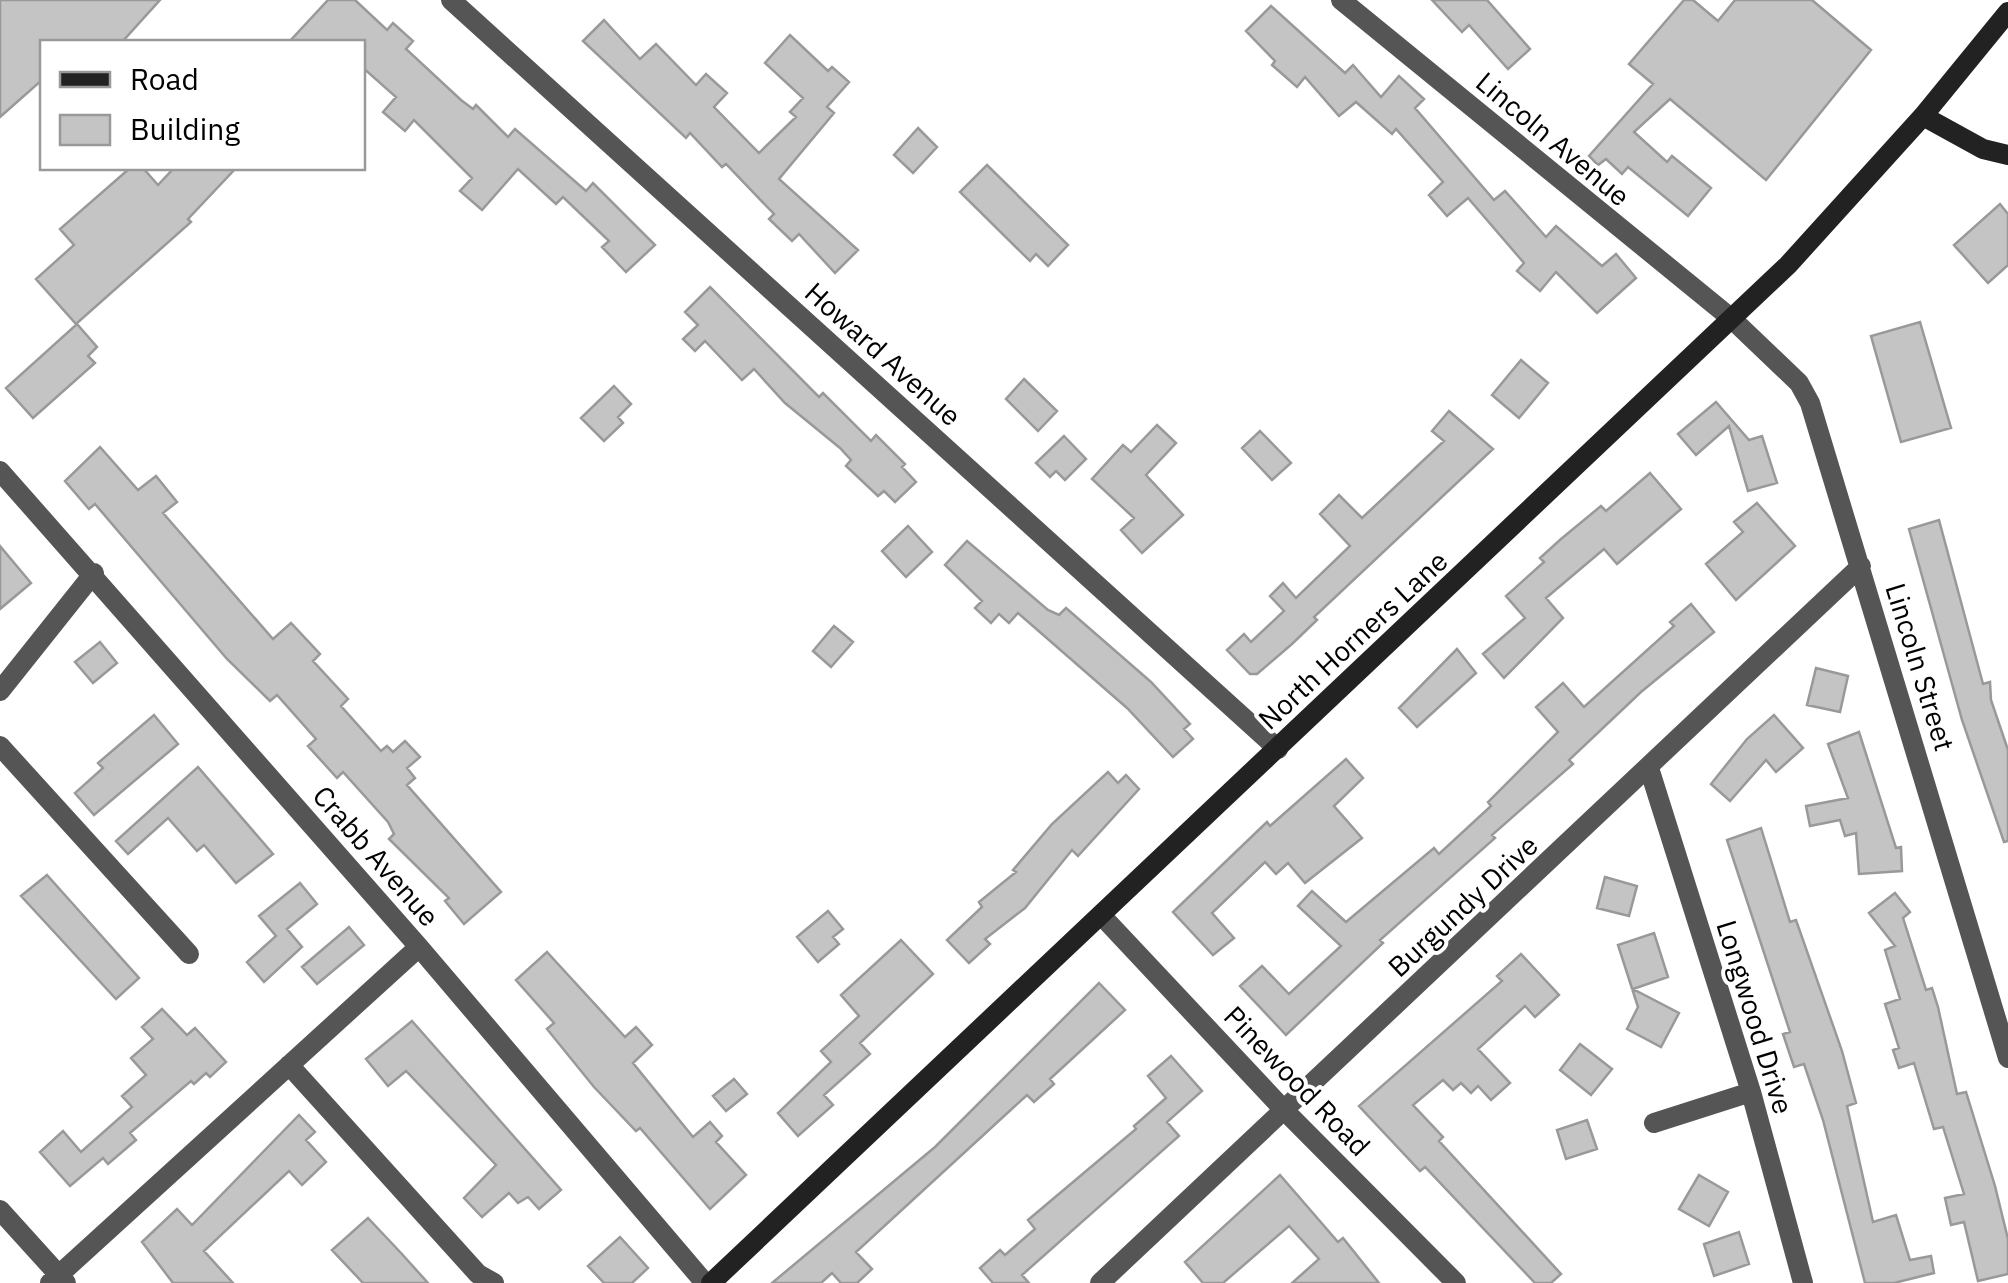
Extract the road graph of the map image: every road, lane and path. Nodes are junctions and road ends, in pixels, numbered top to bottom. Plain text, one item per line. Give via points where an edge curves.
1 (451, 0) edge
2 (1341, 0) edge
3 (2008, 12) edge
4 (1923, 116) junction
5 (2008, 155) edge
6 (1732, 319) junction
7 (0, 471) edge
8 (1860, 566) junction
9 (94, 574) junction
10 (0, 691) edge
11 (0, 746) edge
12 (1278, 749) junction
13 (1649, 768) junction
14 (1101, 915) junction
15 (419, 947) junction
16 (188, 954) dead end
17 (2008, 1058) edge
18 (289, 1066) junction
19 (1750, 1092) junction
20 (1285, 1111) junction
21 (1654, 1123) dead end
22 (0, 1210) edge
23 (58, 1280) edge
24 (494, 1283) edge
25 (708, 1283) edge
26 (1100, 1283) edge
27 (1456, 1283) edge
28 (1803, 1283) edge

1 - 12 street, Howard Avenue
2 - 6 street, Lincoln Avenue
3 - 4 street, North Horners Lane
4 - 5 street
4 - 6 street, North Horners Lane
6 - 8 street, Lincoln Street via 1810,403
6 - 12 street, North Horners Lane
7 - 9 street, Crabb Avenue
8 - 13 street, Burgundy Drive
8 - 17 street, Lincoln Street
9 - 10 street
9 - 15 street, Crabb Avenue
11 - 16 street
12 - 14 street, North Horners Lane
13 - 19 street, Longwood Drive
13 - 20 street, Burgundy Drive
14 - 20 street, Pinewood Road
14 - 25 street, North Horners Lane
15 - 18 street
15 - 25 street, Crabb Avenue
18 - 23 street
18 - 24 street via 478,1274
19 - 21 street
19 - 28 street, Longwood Drive
20 - 26 street, Burgundy Drive
20 - 27 street, Pinewood Road
22 - 23 street

